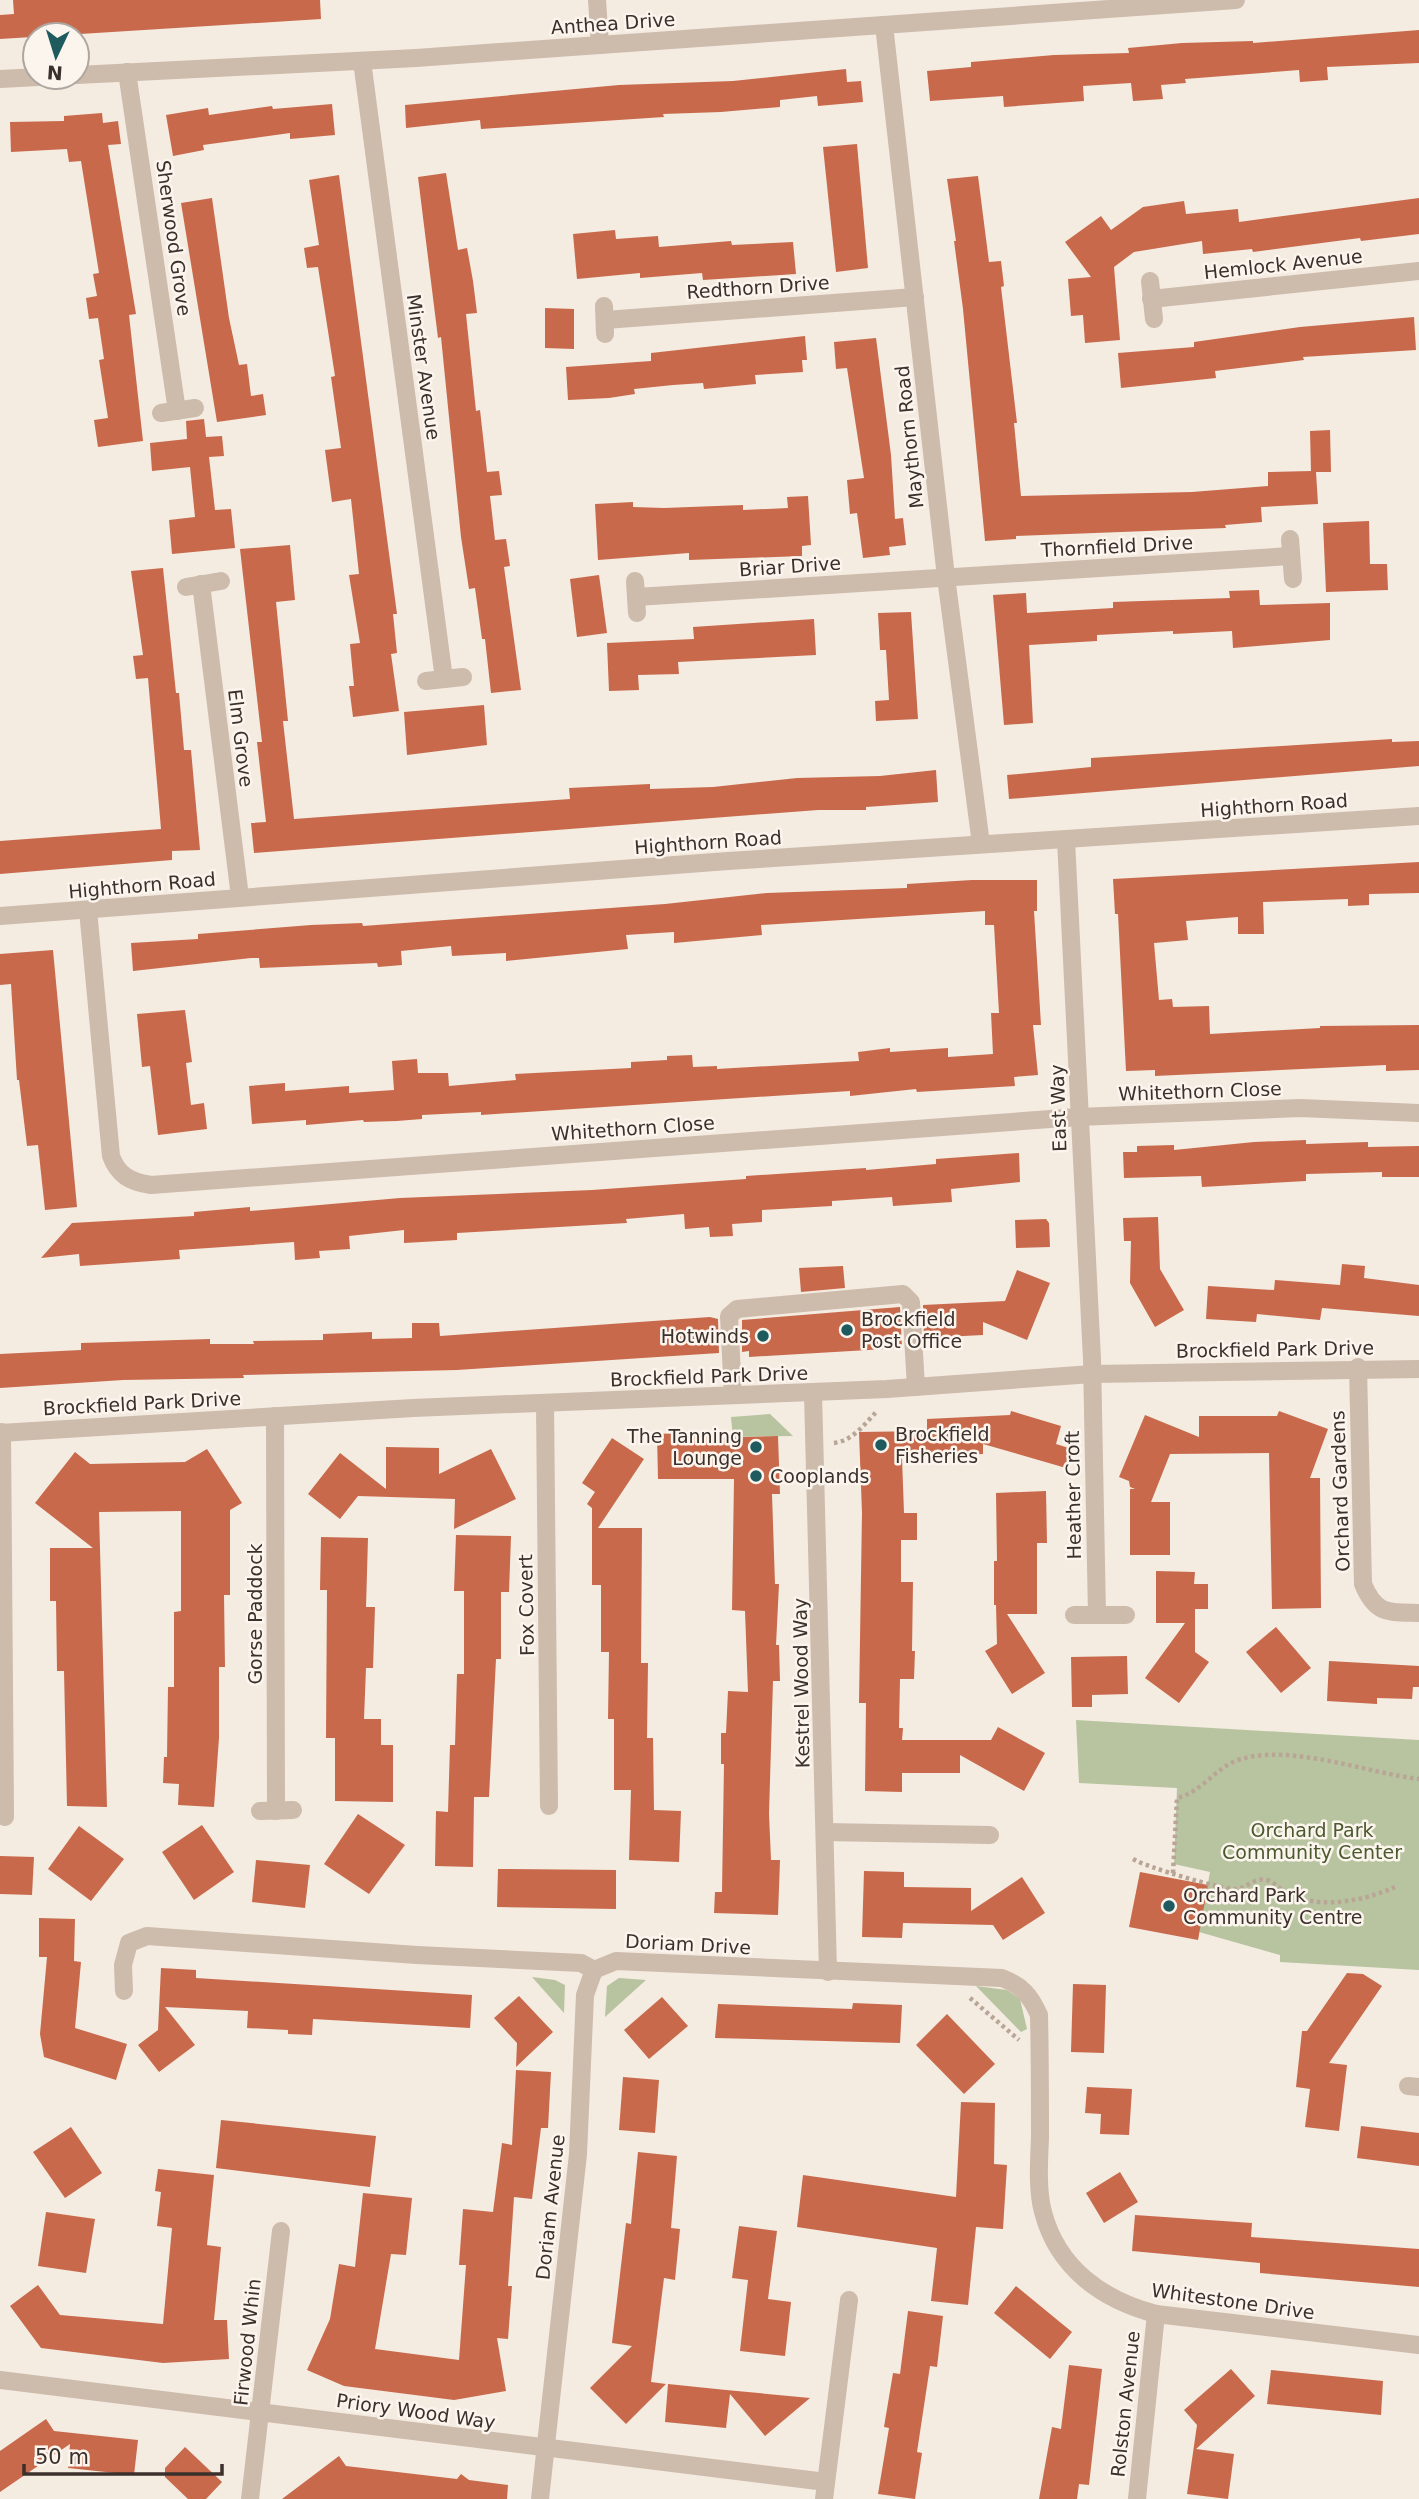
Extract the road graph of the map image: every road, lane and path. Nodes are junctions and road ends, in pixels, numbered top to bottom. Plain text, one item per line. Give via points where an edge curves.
1 (597, 0) edge
2 (1236, 0) edge
3 (884, 25) junction
4 (600, 45) junction
5 (362, 61) junction
6 (127, 72) junction
7 (91, 74) edge
8 (21, 78) edge
9 (0, 79) edge
10 (1419, 271) edge
11 (915, 297) junction
12 (1154, 319) dead end
13 (605, 320) dead end
14 (195, 408) dead end
15 (946, 577) junction
16 (1293, 579) dead end
17 (221, 581) dead end
18 (636, 597) dead end
19 (463, 677) dead end
20 (1419, 816) edge
21 (1066, 840) junction
22 (981, 844) junction
23 (240, 897) junction
24 (88, 911) junction
25 (0, 916) edge
26 (1419, 1113) edge
27 (1078, 1116) junction
28 (1358, 1367) junction
29 (1419, 1369) edge
30 (1092, 1374) junction
31 (916, 1387) junction
32 (887, 1389) junction
33 (813, 1393) junction
34 (733, 1395) junction
35 (545, 1403) junction
36 (275, 1416) junction
37 (1, 1432) edge
38 (816, 1445) junction
39 (1419, 1613) edge
40 (1074, 1615) dead end
41 (1097, 1615) junction
42 (1126, 1615) dead end
43 (1419, 1779) edge
44 (549, 1806) dead end
45 (276, 1811) dead end
46 (9, 1817) edge
47 (825, 1832) junction
48 (990, 1835) dead end
49 (1133, 1859) dead end
50 (1173, 1873) junction
51 (1395, 1887) dead end
52 (594, 1970) junction
53 (828, 1972) junction
54 (962, 1977) junction
55 (124, 1991) dead end
56 (1040, 2046) junction
57 (281, 2231) dead end
58 (1061, 2253) joint
59 (849, 2300) dead end
60 (1156, 2314) junction
61 (1419, 2345) edge
62 (0, 2380) edge
63 (261, 2411) junction
64 (546, 2449) junction
65 (825, 2491) edge
66 (250, 2499) edge
67 (540, 2499) edge
68 (1137, 2499) edge

1 - 4 street
2 - 3 street, Anthea Drive
3 - 4 street, Anthea Drive
3 - 11 street, Maythorn Road
4 - 5 street, Anthea Drive
5 - 6 street, Anthea Drive
5 - 19 street, Minster Avenue via 435,680
6 - 7 street, Anthea Drive
6 - 14 street, Sherwood Grove via 169,412
8 - 9 street
10 - 12 street, Hemlock Avenue via 1150,290
11 - 13 street, Redthorn Drive
11 - 15 street, Maythorn Road
15 - 16 street, Thornfield Drive via 1291,548
15 - 18 street, Briar Drive
15 - 22 street, Maythorn Road
17 - 23 street, Elm Grove via 193,586
20 - 21 street, Highthorn Road
21 - 22 street, Highthorn Road
21 - 27 street, East Way
22 - 23 street, Highthorn Road
23 - 24 street, Highthorn Road
24 - 25 street, Highthorn Road
24 - 27 street, Whitethorn Close via 111,1156 116,1169 136,1183
26 - 27 street, Whitethorn Close via 1300,1108
27 - 30 street, East Way
28 - 29 street, Brockfield Park Drive
28 - 30 street, Brockfield Park Drive
28 - 39 street, Orchard Gardens via 1363,1584 1371,1603 1387,1612
30 - 31 street, Brockfield Park Drive
30 - 41 street, Heather Croft
31 - 32 street, Brockfield Park Drive
31 - 34 street via 911,1302 903,1294 737,1309 729,1316
32 - 33 street, Brockfield Park Drive
32 - 38 path via 885,1403 856,1432 843,1442
33 - 34 street, Brockfield Park Drive
33 - 38 street, Kestrel Wood Way
34 - 35 street, Brockfield Park Drive
35 - 36 street, Brockfield Park Drive
35 - 44 street, Fox Covert
36 - 37 street, Brockfield Park Drive
36 - 45 street, Gorse Paddock
37 - 46 street
38 - 47 street, Kestrel Wood Way
40 - 41 street
41 - 42 street
43 - 50 path via 1352,1764 1294,1758 1265,1756 1229,1763 1190,1795 1177,1798
47 - 48 street
47 - 53 street, Kestrel Wood Way
49 - 50 path
50 - 51 path via 1236,1889 1267,1880 1308,1902 1358,1900
52 - 53 street, Doriam Drive via 616,1961
52 - 55 street, Doriam Drive via 581,1963 147,1936 129,1943 123,1965
52 - 64 street, Doriam Avenue via 585,1995 578,2154
53 - 54 street, Doriam Drive
54 - 56 path via 963,1992 1020,2042
54 - 56 street, Doriam Drive via 1002,1978 1020,1985 1040,2015
56 - 58 street, Doriam Drive via 1043,2212
57 - 63 street, Firwood Whin
58 - 60 street, Whitestone Drive via 1106,2296
59 - 65 street
60 - 61 street, Whitestone Drive
60 - 68 street, Rolston Avenue
62 - 63 street, Priory Wood Way
63 - 64 street, Priory Wood Way
63 - 66 street, Firwood Whin
64 - 65 street, Priory Wood Way
64 - 67 street, Doriam Avenue

